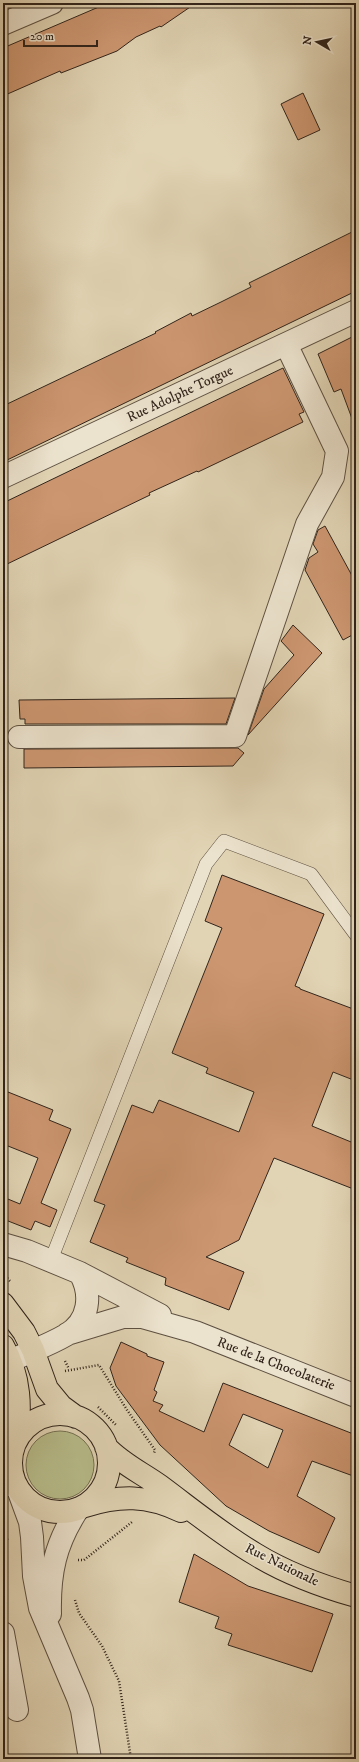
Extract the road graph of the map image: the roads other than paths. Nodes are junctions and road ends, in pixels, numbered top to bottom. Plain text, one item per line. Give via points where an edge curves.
1 (52, 3) edge
2 (3, 24) edge
3 (356, 310) edge
4 (286, 344) junction
5 (3, 477) edge
6 (19, 737) dead end
7 (356, 935) edge
8 (3, 1244) edge
9 (51, 1260) junction
10 (80, 1273) junction
11 (3, 1304) edge
12 (195, 1332) junction
13 (67, 1334) junction
14 (33, 1350) junction
15 (7, 1354) edge
16 (355, 1394) edge
17 (76, 1417) junction
18 (106, 1447) junction
19 (9, 1451) edge
20 (12, 1487) edge
21 (82, 1508) junction
22 (212, 1526) junction
23 (356, 1596) edge
24 (3, 1633) edge
25 (50, 1633) junction
26 (12, 1702) edge
27 (90, 1759) edge

1 - 2 street
3 - 4 street, Rue Adolphe Torgue
4 - 5 street, Rue Adolphe Torgue
4 - 6 street via 337,451 333,477 306,524 235,736
7 - 9 lane via 312,874 224,841 206,864
8 - 9 street, Rue de la Chocolaterie
9 - 10 street, Rue de la Chocolaterie
10 - 12 street, Rue de la Chocolaterie
10 - 13 street, Rue de la Chocolaterie via 86,1285 86,1309 77,1325
11 - 14 main road via 24,1332
12 - 13 street, Rue de la Chocolaterie via 131,1316
12 - 16 street, Rue de la Chocolaterie
13 - 14 street, Rue de la Chocolaterie
14 - 15 street, Rue de la Chocolaterie
14 - 17 main road via 47,1389 61,1406
15 - 19 main road via 17,1386 20,1409 19,1424
17 - 18 main road via 95,1428
17 - 19 main road via 55,1414 34,1421 22,1431
18 - 21 main road via 109,1461 105,1482 98,1495
18 - 22 main road, Rue Nationale via 121,1461 158,1484
19 - 20 main road
20 - 21 main road via 31,1504 46,1511 62,1513
20 - 25 street via 30,1522 36,1592
21 - 22 main road, Rue Nationale via 114,1499 148,1499 164,1503
21 - 25 street via 64,1532 55,1556 50,1590
22 - 23 main road, Rue Nationale via 277,1566
24 - 26 street
25 - 27 street via 82,1710

